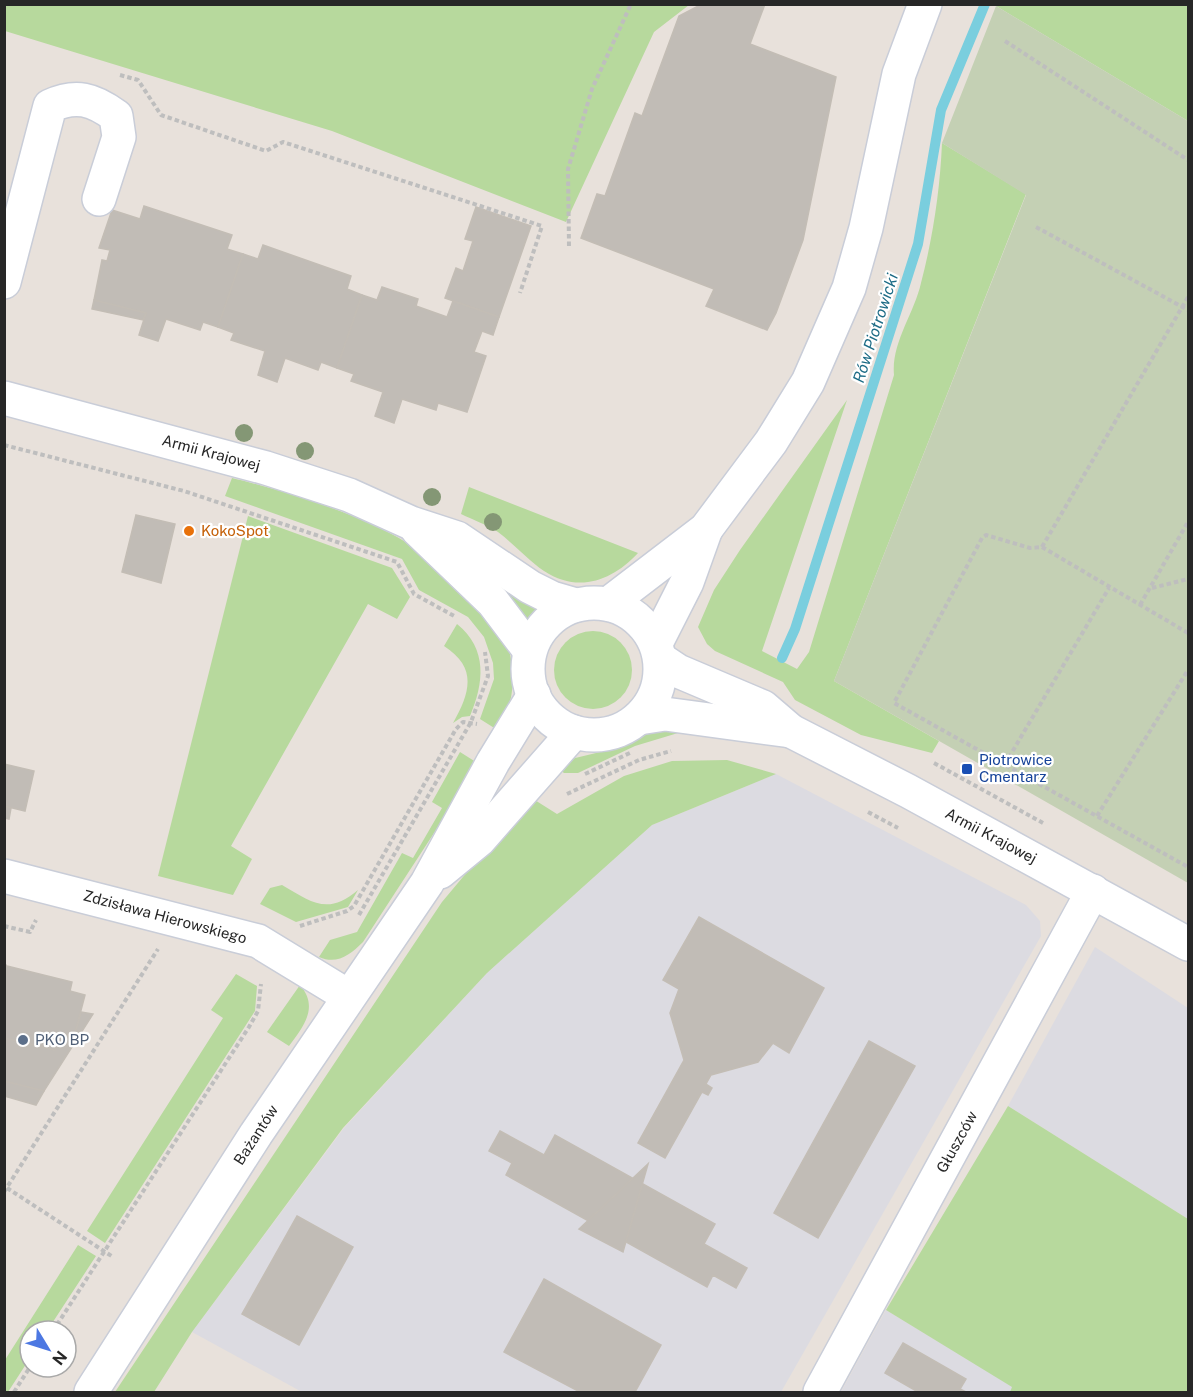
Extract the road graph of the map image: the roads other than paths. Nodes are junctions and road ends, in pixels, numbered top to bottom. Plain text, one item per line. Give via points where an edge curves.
1 (925, 4) edge
2 (99, 199) dead end
3 (4, 282) edge
4 (4, 398) edge
5 (411, 524) junction
6 (706, 528) junction
7 (608, 604) junction
8 (576, 605) junction
9 (530, 651) junction
10 (658, 651) junction
11 (534, 695) junction
12 (791, 731) junction
13 (574, 732) junction
14 (640, 733) junction
15 (4, 876) edge
16 (428, 883) junction
17 (1093, 891) junction
18 (1188, 944) edge
19 (348, 996) junction
20 (91, 1392) edge
21 (820, 1392) edge

1 - 6 street via 899,74 849,288 828,339 776,435
2 - 3 street via 118,137 116,116 100,104 67,98 50,106
4 - 5 street, Armii Krajowej via 266,468 349,495
5 - 8 street, Armii Krajowej via 457,538 530,587
5 - 9 street, Armii Krajowej via 493,602
6 - 7 street
6 - 10 street
7 - 8 street
7 - 10 street via 637,617
8 - 9 street via 547,622
9 - 11 street via 528,674
10 - 12 street, Armii Krajowej via 678,671 763,707
10 - 14 street via 660,681
11 - 13 street via 550,718
11 - 16 street, Bażantów
12 - 14 street, Armii Krajowej via 665,714
12 - 17 street, Armii Krajowej
13 - 14 street
13 - 16 street, Bażantów via 479,840
15 - 19 street, Zdzisława Hierowskiego via 258,941
16 - 19 street, Bażantów
17 - 18 street, Armii Krajowej
17 - 21 street, Głuszców
19 - 20 street, Bażantów

